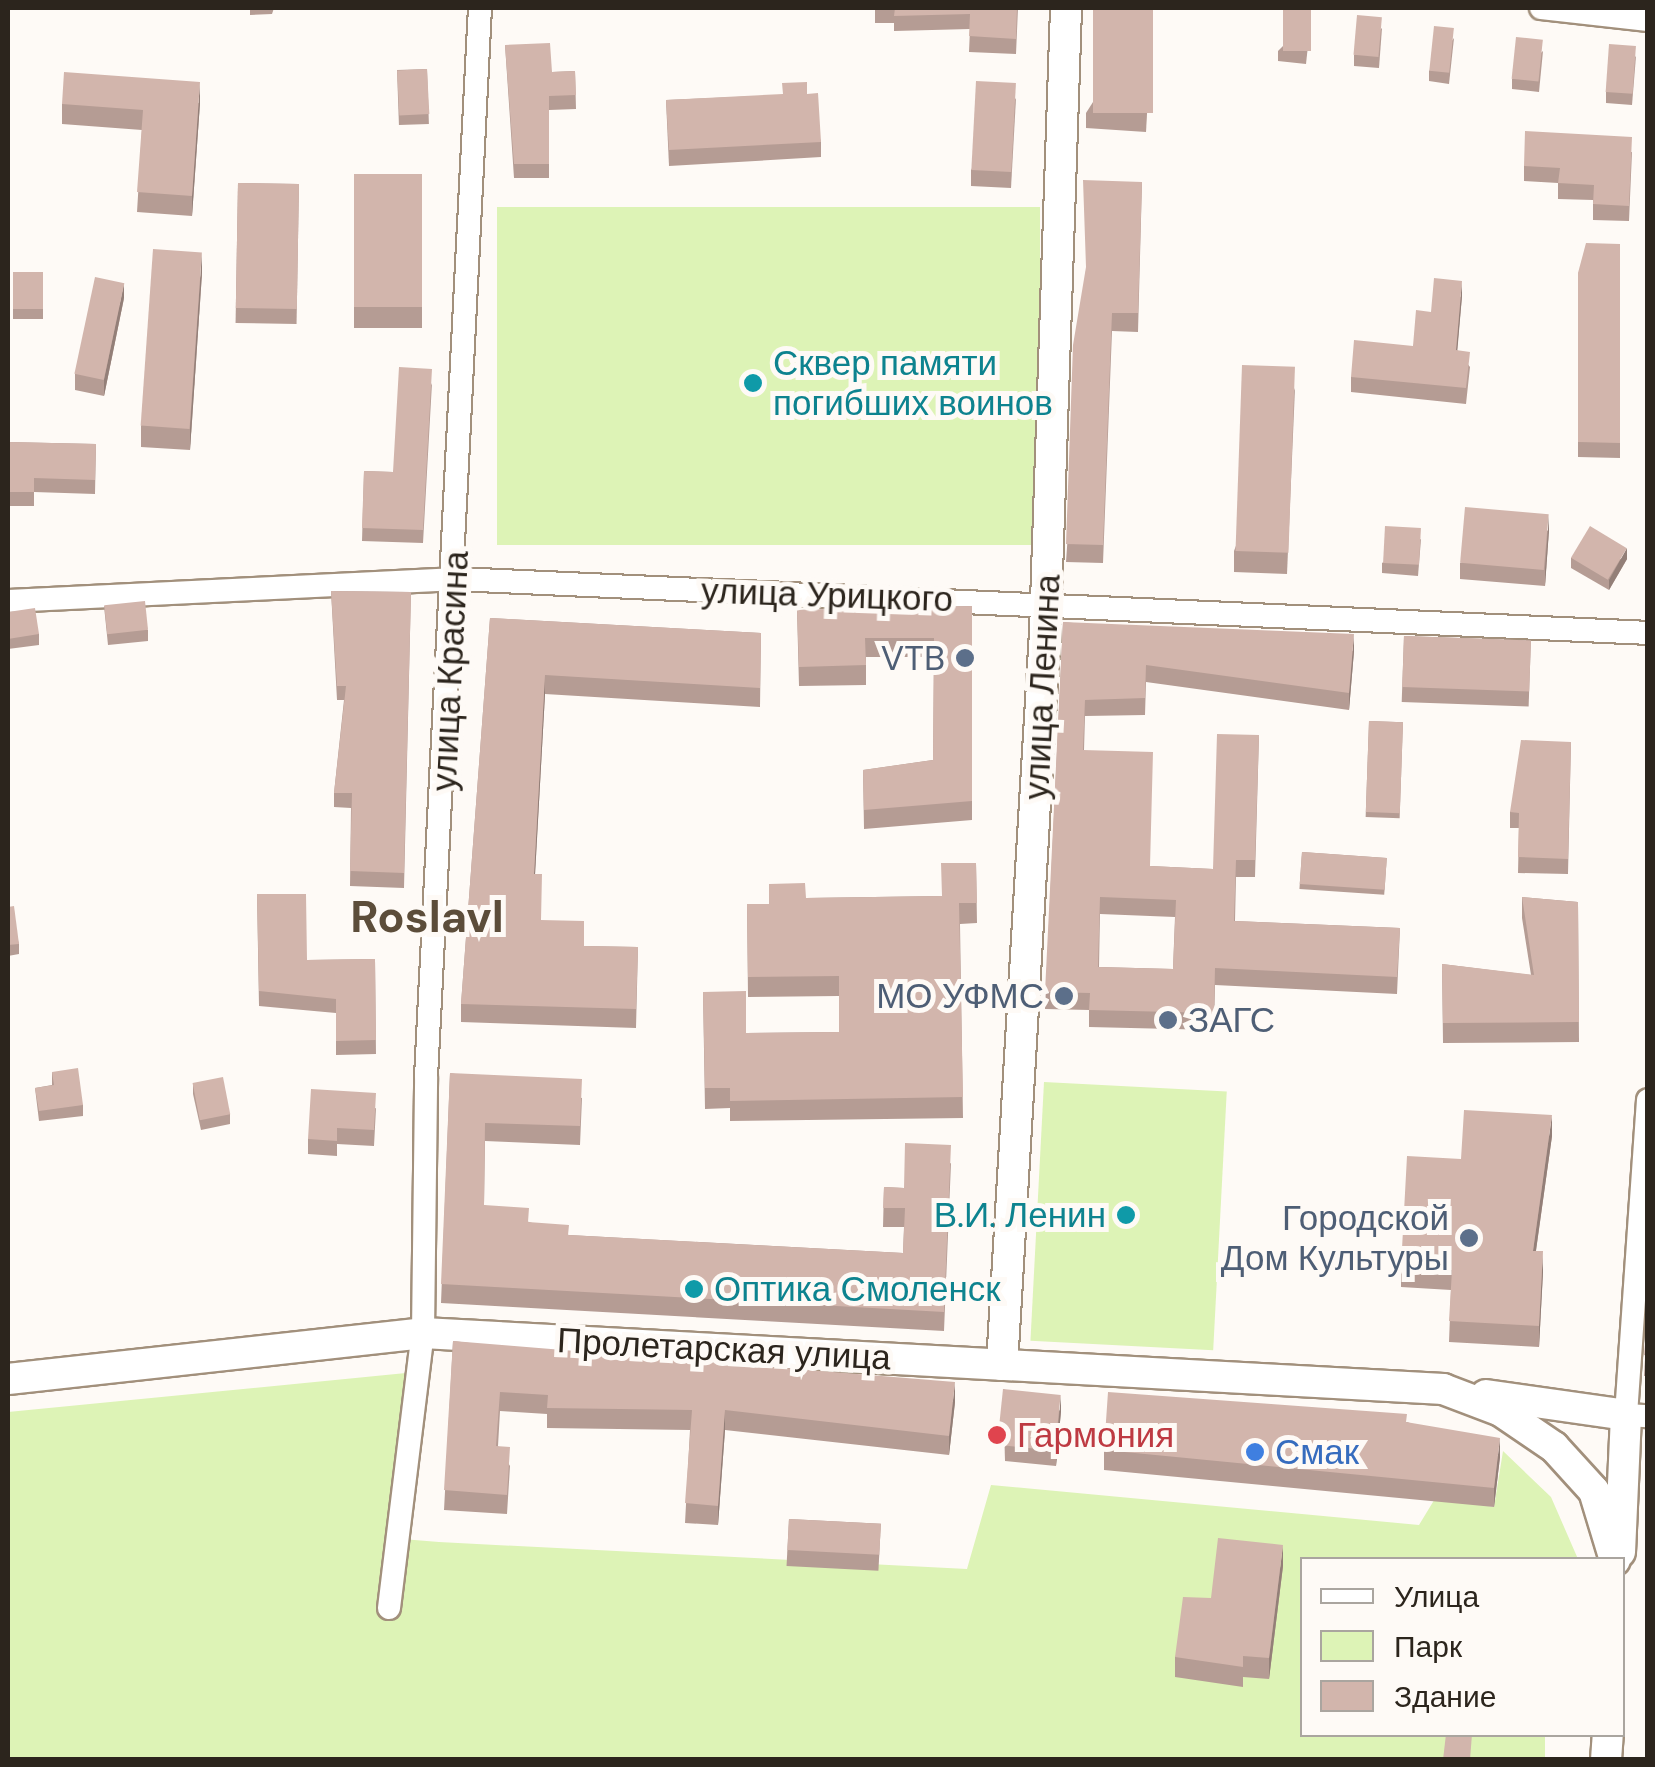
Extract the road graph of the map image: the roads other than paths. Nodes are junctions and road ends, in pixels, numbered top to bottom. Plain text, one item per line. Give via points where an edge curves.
1 (480, 8) edge
2 (1066, 8) edge
3 (1541, 8) edge
4 (1648, 20) edge
5 (456, 580) junction
6 (8, 601) edge
7 (1047, 604) junction
8 (1648, 633) edge
9 (1648, 1100) edge
10 (423, 1334) junction
11 (1002, 1364) junction
12 (8, 1379) edge
13 (1443, 1389) junction
14 (1637, 1416) edge
15 (1617, 1557) edge
16 (1618, 1557) edge
17 (389, 1608) dead end

1 - 5 street, улица Красина
2 - 7 main road, улица Ленина
3 - 4 street
5 - 6 street, улица Урицкого
5 - 7 street, улица Урицкого
5 - 10 street, улица Красина via 426,1077
7 - 8 street, улица Урицкого
7 - 11 main road, улица Ленина
9 - 14 street
10 - 11 main road, Пролетарская улица
10 - 12 main road, Пролетарская улица
10 - 17 street, улица Красина
11 - 13 main road, Пролетарская улица
13 - 14 main road, Пролетарская улица
13 - 15 main road, Пролетарская улица via 1502,1410 1554,1447 1594,1492
14 - 16 main road

